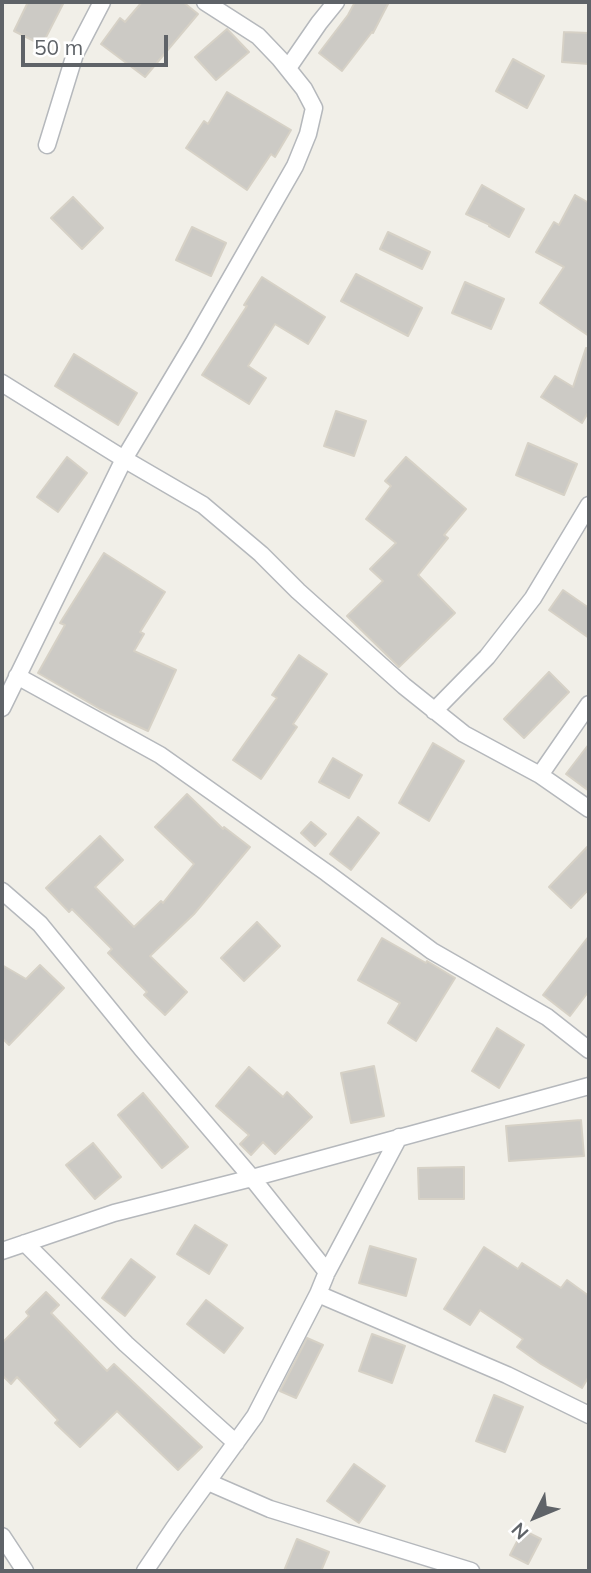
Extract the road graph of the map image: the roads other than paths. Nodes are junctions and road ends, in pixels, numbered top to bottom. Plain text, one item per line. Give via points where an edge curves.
1 (102, 2) edge
2 (205, 2) edge
3 (336, 2) edge
4 (288, 68) junction
5 (47, 145) dead end
6 (2, 383) edge
7 (124, 459) junction
8 (589, 505) edge
9 (17, 676) junction
10 (589, 704) edge
11 (2, 708) edge
12 (434, 711) junction
13 (540, 775) junction
14 (589, 809) edge
15 (2, 891) edge
16 (589, 1050) edge
17 (589, 1086) edge
18 (398, 1137) junction
19 (251, 1178) junction
20 (25, 1243) junction
21 (2, 1251) edge
22 (327, 1272) junction
23 (318, 1294) junction
24 (589, 1415) edge
25 (236, 1443) junction
26 (208, 1482) junction
27 (2, 1536) edge
28 (25, 1571) edge
29 (145, 1571) edge
30 (471, 1571) edge

1 - 5 street via 75,54
2 - 4 street via 258,36
3 - 4 street
4 - 7 street via 314,108 295,166
6 - 7 street
7 - 9 street
7 - 12 street via 203,505
8 - 12 street via 534,598 487,657
9 - 11 street
9 - 16 street via 160,755 432,951 547,1017
10 - 13 street
12 - 13 street via 464,734
13 - 14 street
15 - 19 street via 40,924
17 - 18 street
18 - 19 street
18 - 22 street
19 - 20 street via 114,1213
19 - 22 street
20 - 21 street
20 - 25 street via 126,1344
22 - 23 street
23 - 24 street
23 - 25 street via 255,1416
25 - 26 street
26 - 29 street
26 - 30 street via 270,1509
27 - 28 street

